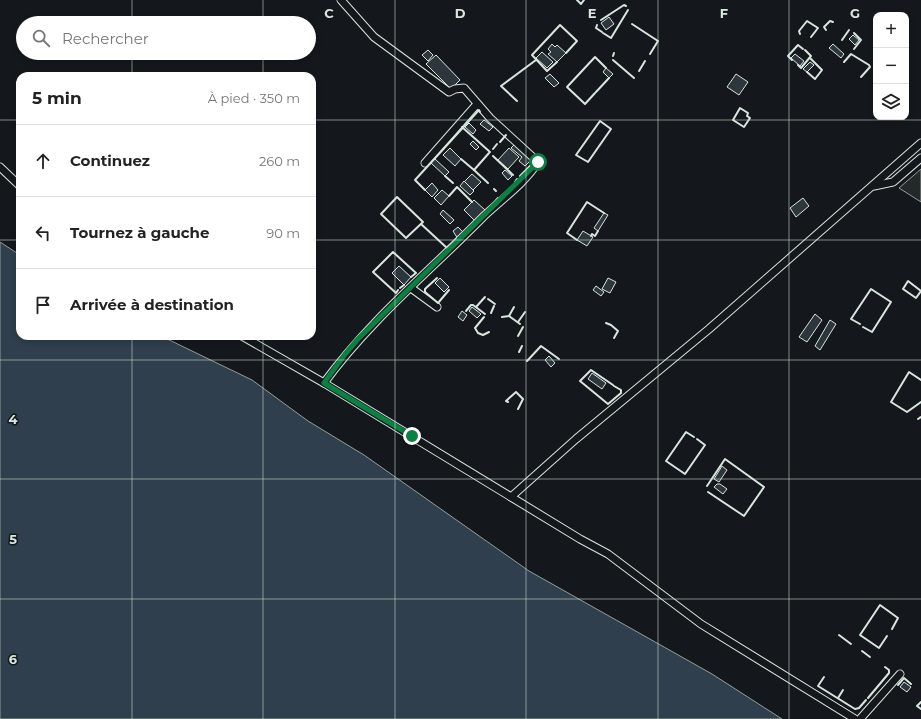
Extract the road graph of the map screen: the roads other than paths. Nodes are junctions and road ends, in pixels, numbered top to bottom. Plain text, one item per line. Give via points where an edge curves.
1 (341, 0) edge
2 (477, 104) junction
3 (921, 143) edge
4 (921, 158) edge
5 (425, 162) dead end
6 (0, 167) edge
7 (16, 182) edge
8 (872, 187) junction
9 (411, 288) junction
10 (437, 307) dead end
11 (249, 340) edge
12 (324, 383) junction
13 (511, 497) junction
14 (900, 674) dead end
15 (854, 719) edge
16 (860, 719) edge

1 - 2 street via 374,37 449,92 464,88
2 - 5 street
2 - 9 street via 538,162
3 - 8 street
4 - 8 street via 893,182
6 - 7 street
8 - 13 street
9 - 10 street
9 - 12 street via 352,346
11 - 12 street
12 - 13 street
13 - 15 street via 608,554 686,614
14 - 16 street

